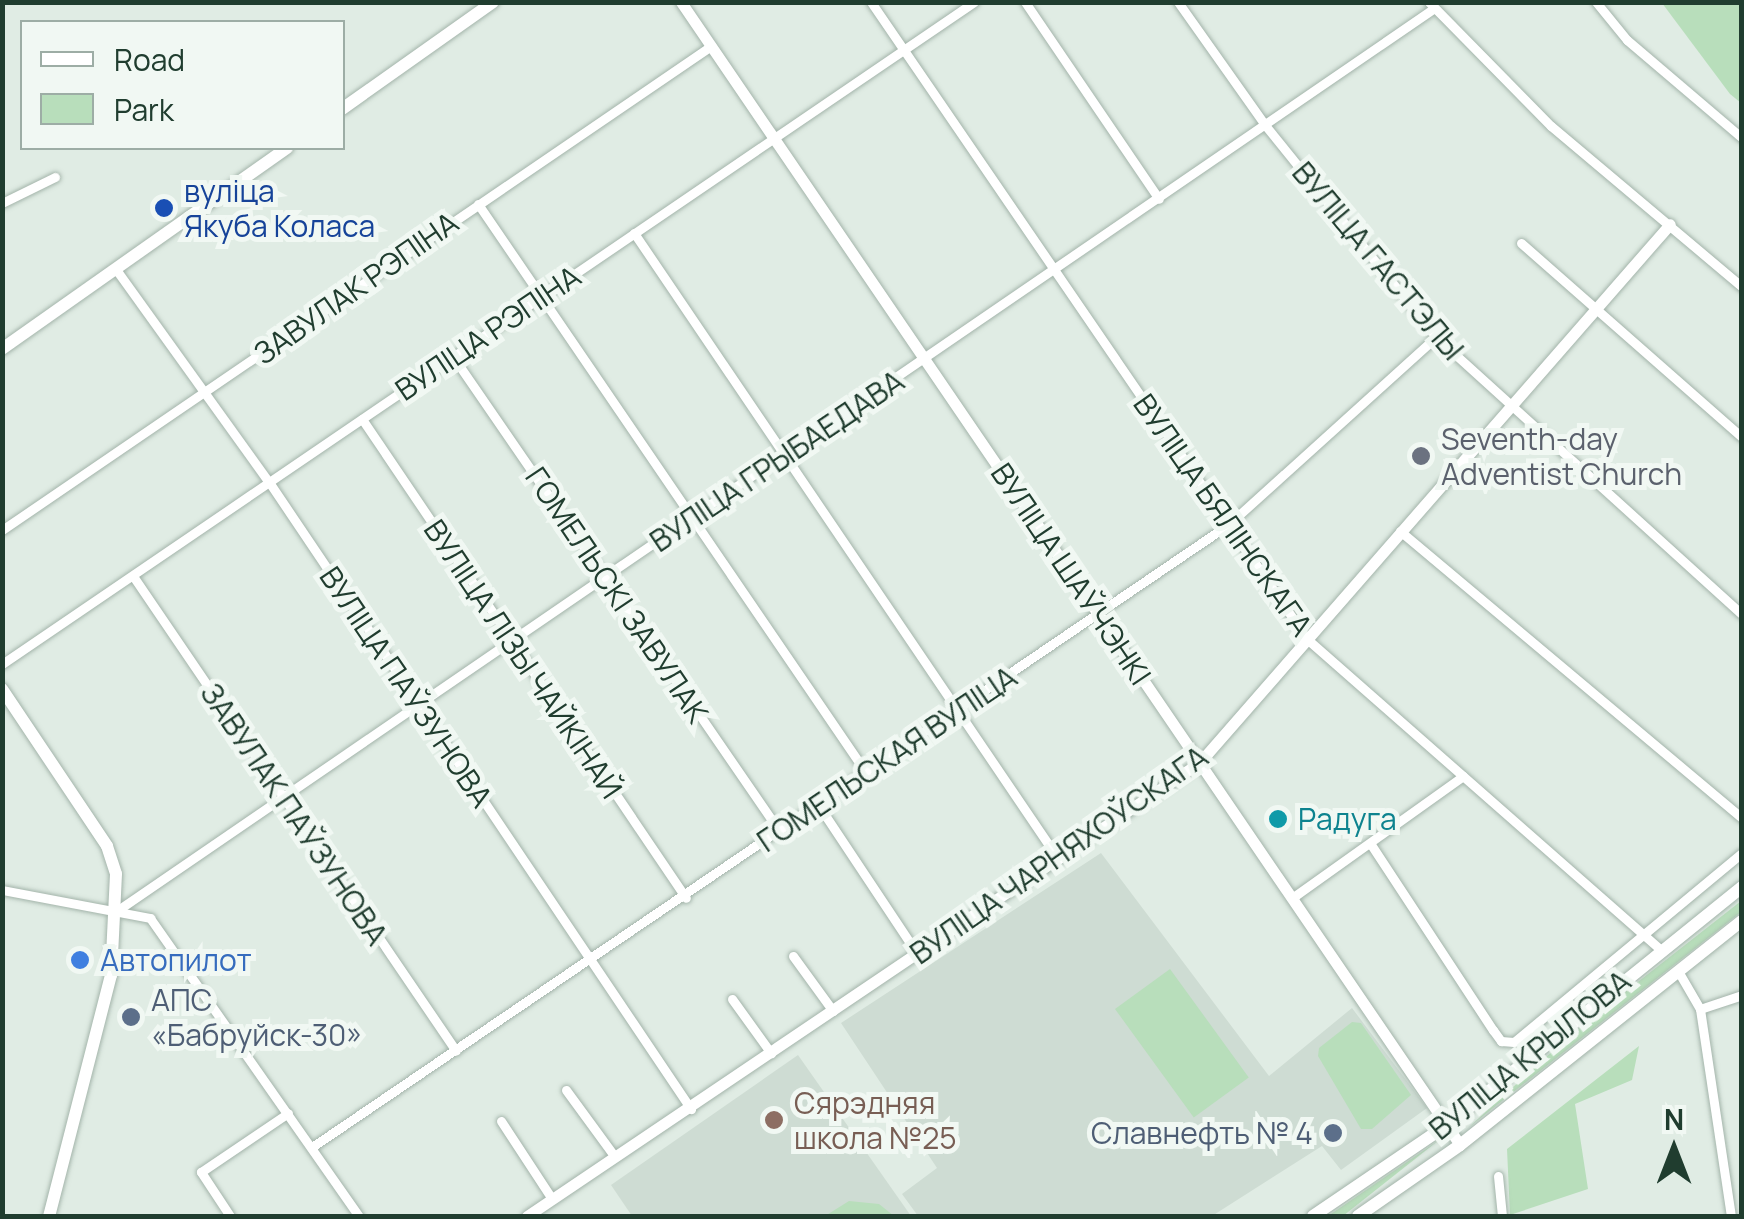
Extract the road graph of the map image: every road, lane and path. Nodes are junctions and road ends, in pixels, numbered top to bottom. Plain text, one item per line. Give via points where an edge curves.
1 (493, 2) edge
2 (681, 2) edge
3 (871, 2) edge
4 (974, 2) edge
5 (1025, 2) edge
6 (1178, 2) edge
7 (1596, 2) edge
8 (1431, 6) edge
9 (711, 46) junction
10 (904, 51) junction
11 (345, 107) edge
12 (1266, 126) junction
13 (1742, 138) edge
14 (773, 139) junction
15 (284, 150) edge
16 (54, 177) dead end
17 (1159, 199) junction
18 (2, 204) edge
19 (478, 204) junction
20 (1670, 224) junction
21 (634, 233) junction
22 (1522, 243) dead end
23 (116, 268) junction
24 (1052, 268) junction
25 (1742, 287) edge
26 (544, 295) junction
27 (1593, 309) junction
28 (1436, 336) junction
29 (2, 349) edge
30 (454, 358) junction
31 (925, 361) junction
32 (206, 392) junction
33 (1507, 405) junction
34 (362, 420) junction
35 (1742, 437) edge
36 (785, 455) junction
37 (269, 482) junction
38 (694, 518) junction
39 (1229, 524) junction
40 (2, 530) edge
41 (1400, 531) junction
42 (132, 576) junction
43 (605, 577) junction
44 (1742, 614) edge
45 (1099, 616) junction
46 (1307, 639) junction
47 (510, 643) junction
48 (2, 664) edge
49 (2, 689) edge
50 (417, 704) junction
51 (956, 712) junction
52 (1200, 762) junction
53 (866, 774) junction
54 (1463, 776) junction
55 (283, 800) junction
56 (819, 806) junction
57 (1742, 818) edge
58 (780, 832) junction
59 (1370, 842) junction
60 (1742, 854) edge
61 (1059, 860) junction
62 (1742, 887) edge
63 (2, 890) edge
64 (686, 898) junction
65 (1292, 898) junction
66 (118, 910) junction
67 (1742, 921) edge
68 (1647, 934) junction
69 (1660, 950) junction
70 (918, 955) junction
71 (793, 956) dead end
72 (592, 960) junction
73 (1678, 971) junction
74 (1742, 995) edge
75 (732, 1000) dead end
76 (1700, 1009) junction
77 (833, 1011) junction
78 (456, 1051) junction
79 (772, 1054) junction
80 (566, 1090) dead end
81 (691, 1108) junction
82 (288, 1114) junction
83 (502, 1121) dead end
84 (1446, 1125) junction
85 (1460, 1145) junction
86 (312, 1148) junction
87 (615, 1157) junction
88 (1498, 1176) dead end
89 (552, 1199) junction
90 (49, 1216) edge
91 (230, 1216) edge
92 (359, 1216) edge
93 (528, 1216) edge
94 (1313, 1216) edge
95 (1358, 1216) edge
96 (1502, 1216) edge
97 (1731, 1216) edge

1 - 11 main road
2 - 9 street, ВУЛІЦА ШАЎЧЭНКІ
3 - 10 street, ВУЛІЦА БЯЛІНСКАГА
4 - 10 street, ВУЛІЦА РЭПІНА
5 - 17 street
6 - 12 street, ВУЛІЦА ГАСТЭЛЫ
7 - 13 street via 1627,40
8 - 12 street, ВУЛІЦА ГРЫБАЕДАВА
8 - 20 street via 1551,126
9 - 14 street, ВУЛІЦА ШАЎЧЭНКІ
9 - 19 street, ЗАВУЛАК РЭПІНА
10 - 14 street, ВУЛІЦА РЭПІНА
10 - 24 street, ВУЛІЦА БЯЛІНСКАГА
12 - 17 street, ВУЛІЦА ГРЫБАЕДАВА
12 - 28 street, ВУЛІЦА ГАСТЭЛЫ
14 - 21 street, ВУЛІЦА РЭПІНА
14 - 31 street, ВУЛІЦА ШАЎЧЭНКІ
15 - 23 main road
16 - 18 street
17 - 24 street, ВУЛІЦА ГРЫБАЕДАВА
19 - 26 street
19 - 32 street, ЗАВУЛАК РЭПІНА
20 - 25 street
20 - 27 street, ВУЛІЦА ЧАРНЯХОЎСКАГА
21 - 26 street, ВУЛІЦА РЭПІНА
21 - 36 street
22 - 27 street
23 - 29 main road
23 - 32 street, ВУЛІЦА ПАЎЗУНОВА
24 - 31 street, ВУЛІЦА ГРЫБАЕДАВА
24 - 39 street, ВУЛІЦА БЯЛІНСКАГА
26 - 30 street, ВУЛІЦА РЭПІНА
26 - 38 street
27 - 33 street, ВУЛІЦА ЧАРНЯХОЎСКАГА
27 - 35 street
28 - 33 street, ВУЛІЦА ГАСТЭЛЫ
28 - 39 street, ГОМЕЛЬСКАЯ ВУЛІЦА
30 - 34 street, ВУЛІЦА РЭПІНА
30 - 43 street, ГОМЕЛЬСКІ ЗАВУЛАК
31 - 36 street, ВУЛІЦА ГРЫБАЕДАВА
31 - 45 street, ВУЛІЦА ШАЎЧЭНКІ
32 - 37 street, ВУЛІЦА ПАЎЗУНОВА
32 - 40 street, ЗАВУЛАК РЭПІНА
33 - 41 street, ВУЛІЦА ЧАРНЯХОЎСКАГА
33 - 44 street, ВУЛІЦА ГАСТЭЛЫ
34 - 37 street, ВУЛІЦА РЭПІНА
34 - 47 street, ВУЛІЦА ЛІЗЫ ЧАЙКІНАЙ
36 - 38 street, ВУЛІЦА ГРЫБАЕДАВА
36 - 51 street
37 - 42 street, ВУЛІЦА РЭПІНА
37 - 50 street, ВУЛІЦА ПАЎЗУНОВА
38 - 43 street, ВУЛІЦА ГРЫБАЕДАВА
38 - 53 street
39 - 45 street, ГОМЕЛЬСКАЯ ВУЛІЦА
39 - 46 street, ВУЛІЦА БЯЛІНСКАГА
41 - 46 street, ВУЛІЦА ЧАРНЯХОЎСКАГА
41 - 57 street
42 - 48 street, ВУЛІЦА РЭПІНА
42 - 55 street, ЗАВУЛАК ПАЎЗУНОВА
43 - 47 street, ВУЛІЦА ГРЫБАЕДАВА
43 - 58 street, ГОМЕЛЬСКІ ЗАВУЛАК
45 - 51 street, ГОМЕЛЬСКАЯ ВУЛІЦА
45 - 52 street, ВУЛІЦА ШАЎЧЭНКІ
46 - 52 street, ВУЛІЦА ЧАРНЯХОЎСКАГА
46 - 54 street, ВУЛІЦА БЯЛІНСКАГА
47 - 50 street, ВУЛІЦА ГРЫБАЕДАВА
47 - 64 street, ВУЛІЦА ЛІЗЫ ЧАЙКІНАЙ
49 - 66 main road via 106,846
50 - 55 street, ВУЛІЦА ГРЫБАЕДАВА
50 - 72 street, ВУЛІЦА ПАЎЗУНОВА
51 - 53 street, ГОМЕЛЬСКАЯ ВУЛІЦА
51 - 61 street
52 - 61 street, ВУЛІЦА ЧАРНЯХОЎСКАГА
52 - 65 street, ВУЛІЦА ШАЎЧЭНКІ
53 - 56 street, ГОМЕЛЬСКАЯ ВУЛІЦА
54 - 59 street
54 - 68 street, ВУЛІЦА БЯЛІНСКАГА
55 - 66 street, ВУЛІЦА ГРЫБАЕДАВА
55 - 78 street, ЗАВУЛАК ПАЎЗУНОВА
56 - 58 street, ГОМЕЛЬСКАЯ ВУЛІЦА
56 - 70 street
58 - 64 street, ГОМЕЛЬСКАЯ ВУЛІЦА
59 - 65 street
59 - 68 street, ВУЛІЦА КРЫЛОВА via 1501,1041 1514,1042
60 - 68 street
61 - 70 street, ВУЛІЦА ЧАРНЯХОЎСКАГА
62 - 69 main road, ВУЛІЦА КРЫЛОВА
63 - 66 street
64 - 72 street, ГОМЕЛЬСКАЯ ВУЛІЦА
65 - 84 street, ВУЛІЦА ШАЎЧЭНКІ
66 - 82 street via 150,918
66 - 90 main road via 110,975
67 - 73 main road, ВУЛІЦА КРЫЛОВА
68 - 69 street, ВУЛІЦА БЯЛІНСКАГА
69 - 84 main road, ВУЛІЦА КРЫЛОВА
70 - 77 street, ВУЛІЦА ЧАРНЯХОЎСКАГА
71 - 77 street
72 - 78 street, ГОМЕЛЬСКАЯ ВУЛІЦА
72 - 81 street, ВУЛІЦА ПАЎЗУНОВА
73 - 76 street
73 - 85 main road, ВУЛІЦА КРЫЛОВА
74 - 76 street
75 - 79 street
76 - 97 street
77 - 79 street, ВУЛІЦА ЧАРНЯХОЎСКАГА
78 - 86 street, ГОМЕЛЬСКАЯ ВУЛІЦА
79 - 81 street, ВУЛІЦА ЧАРНЯХОЎСКАГА
80 - 87 street
81 - 87 street, ВУЛІЦА ЧАРНЯХОЎСКАГА
82 - 86 street
82 - 91 street via 201,1172
83 - 89 street
84 - 85 street, ВУЛІЦА ШАЎЧЭНКІ
84 - 94 main road, ВУЛІЦА КРЫЛОВА
85 - 95 main road, ВУЛІЦА КРЫЛОВА
86 - 92 street
87 - 89 street, ВУЛІЦА ЧАРНЯХОЎСКАГА
88 - 96 street
89 - 93 street, ВУЛІЦА ЧАРНЯХОЎСКАГА

